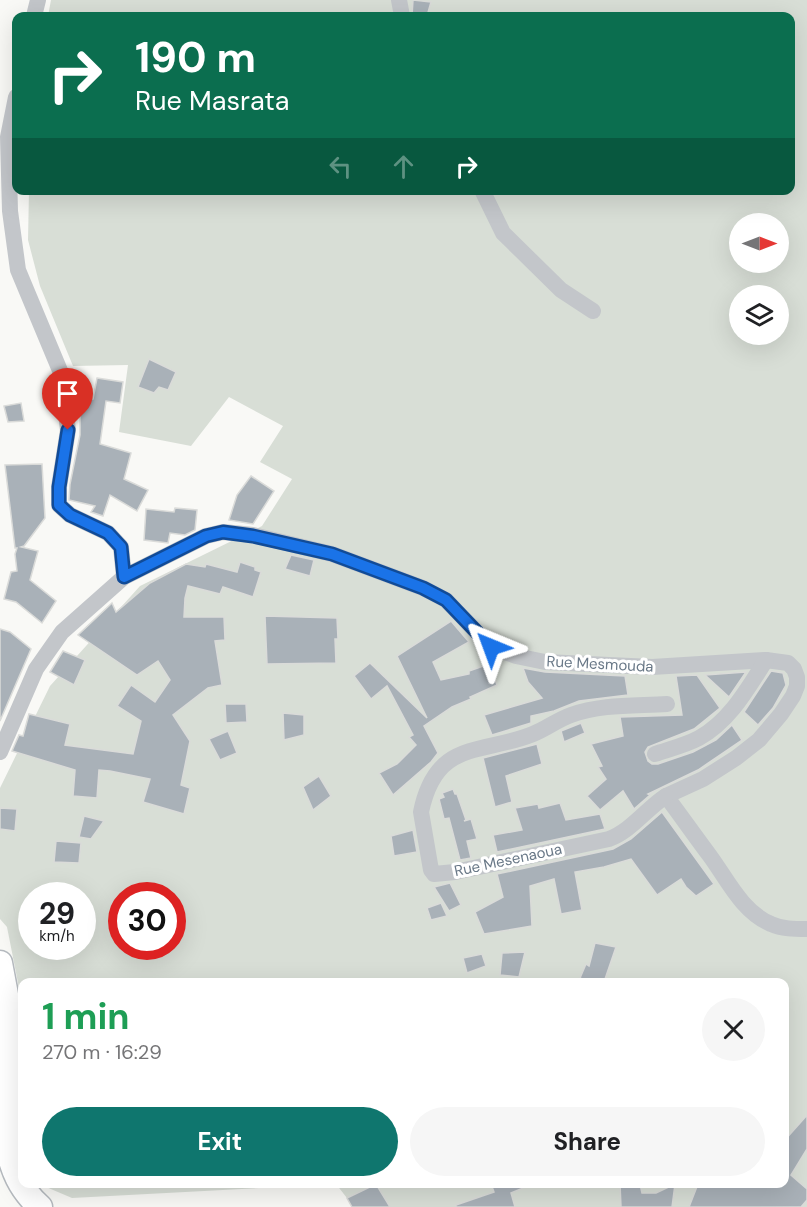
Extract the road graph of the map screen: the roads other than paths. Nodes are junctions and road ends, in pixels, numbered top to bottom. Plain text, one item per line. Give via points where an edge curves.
1 (12, 117) edge
2 (484, 195) edge
3 (593, 311) dead end
4 (124, 577) junction
5 (766, 660) junction
6 (667, 704) dead end
7 (0, 753) edge
8 (655, 754) dead end
9 (666, 796) junction
10 (807, 929) edge
11 (0, 963) edge
12 (18, 1181) edge
13 (22, 1188) edge
14 (40, 1207) edge

1 - 4 street via 8,137 10,212 18,270 61,374 68,430 59,505 70,515 108,533 121,547
2 - 3 street via 503,233 561,290
4 - 5 street, Rue Mesmouda via 206,536 223,532 332,554 423,588 446,600 491,647 506,653 545,662 652,667
4 - 7 street, Rue Mesmouda via 62,632 36,669
5 - 8 street via 741,699 719,723 699,738
5 - 9 street, Rue Mesmouda via 788,663 797,677 793,696 781,714 759,740 736,758
6 - 9 street, Rue Mesenaoua via 582,712 535,734 458,754 438,772 421,812 430,870 439,875 609,839
9 - 10 street via 731,888 756,915 769,924
11 - 12 main road via 7,1000 7,1144
13 - 14 main road

